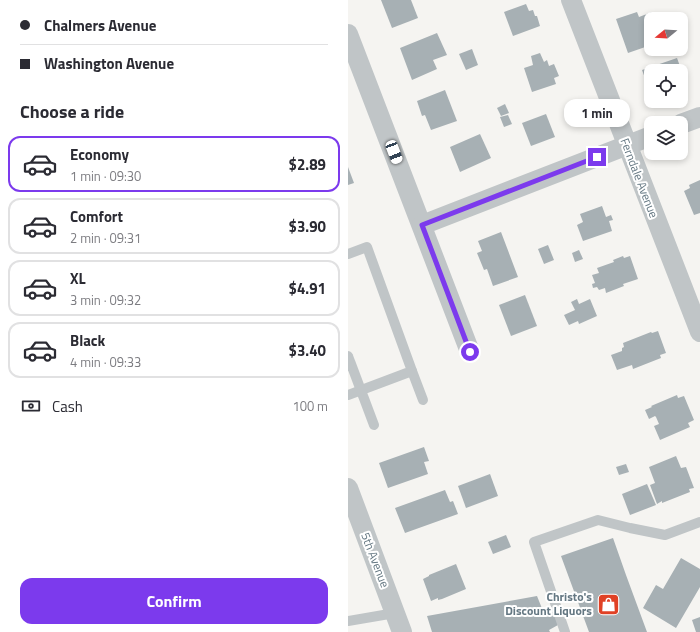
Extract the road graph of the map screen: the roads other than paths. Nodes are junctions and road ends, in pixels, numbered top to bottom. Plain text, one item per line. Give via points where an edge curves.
1 (571, 0) edge
2 (348, 34) edge
3 (700, 117) edge
4 (688, 121) edge
5 (644, 139) edge
6 (626, 146) junction
7 (422, 225) junction
8 (348, 254) edge
9 (700, 332) edge
10 (470, 352) dead end
11 (348, 356) edge
12 (412, 371) junction
13 (361, 390) junction
14 (348, 395) edge
15 (423, 400) dead end
16 (374, 425) dead end
17 (348, 488) edge
18 (700, 522) edge
19 (395, 613) junction
20 (348, 621) edge
21 (402, 632) edge
22 (565, 632) edge

1 - 6 street, Ferndale Avenue
2 - 7 street
3 - 4 street
5 - 6 street
6 - 7 street
6 - 9 street, Ferndale Avenue
7 - 10 street
8 - 12 lane via 367,247
11 - 13 lane
12 - 13 lane
12 - 15 lane
13 - 14 lane
13 - 16 lane
17 - 19 street, 5th Avenue
18 - 22 lane via 665,535 598,520 534,542
19 - 20 lane
19 - 21 street, 5th Avenue

